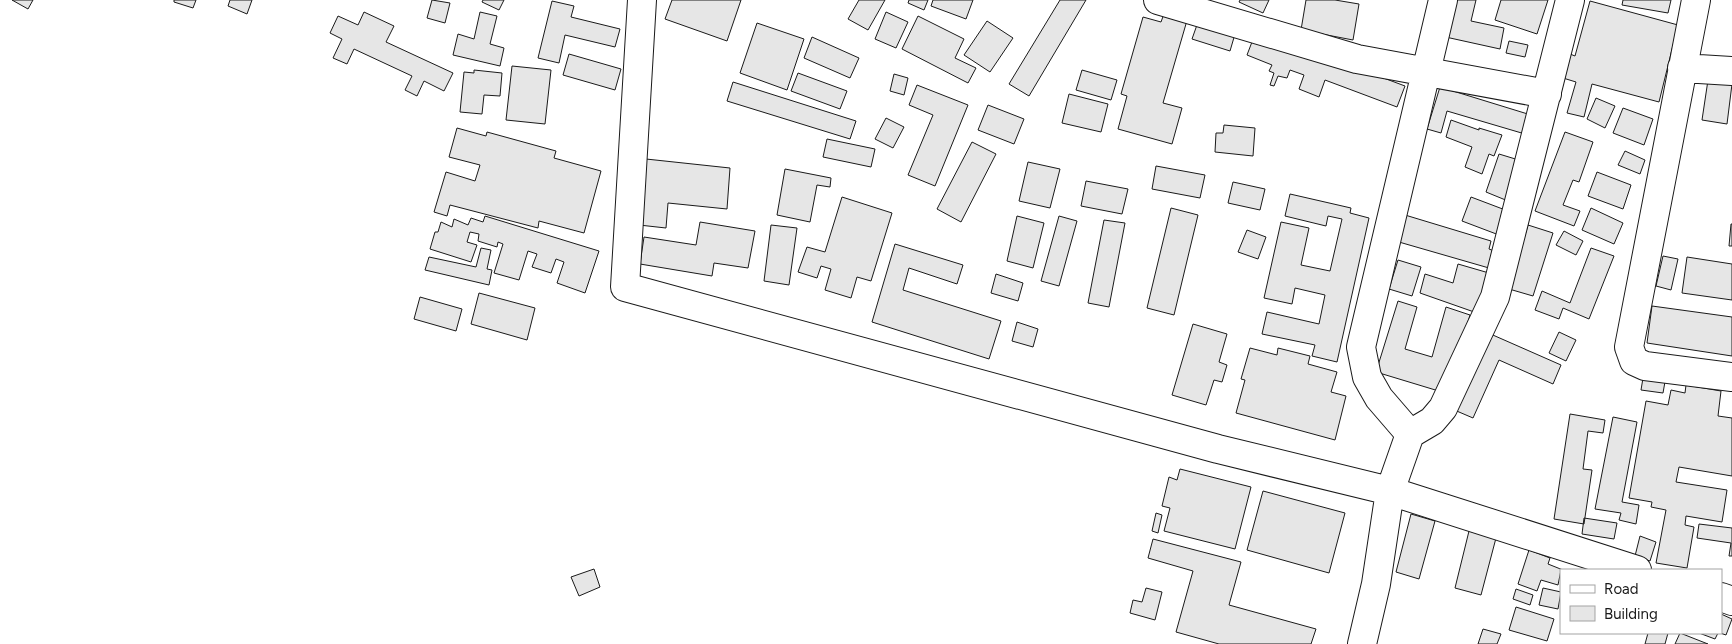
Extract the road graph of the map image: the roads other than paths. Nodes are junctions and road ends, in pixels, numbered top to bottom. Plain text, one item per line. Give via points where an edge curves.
1 (642, 0) edge
2 (1158, 0) edge
3 (1443, 0) edge
4 (1570, 0) edge
5 (1696, 0) edge
6 (1682, 68) junction
7 (1732, 71) edge
8 (1426, 72) junction
9 (1547, 94) junction
10 (1732, 377) edge
11 (1410, 434) junction
12 (1390, 491) junction
13 (1634, 569) edge
14 (1362, 644) edge

1 - 12 street via 625,288 1198,444
2 - 8 street via 1357,59
3 - 8 street
4 - 9 street
5 - 6 street
6 - 7 street
6 - 10 street via 1629,347 1634,361 1645,366
8 - 9 street
8 - 11 street via 1361,347 1367,377 1379,398
9 - 11 street via 1496,298 1443,408 1432,421
11 - 12 street
12 - 13 street
12 - 14 street via 1376,584

